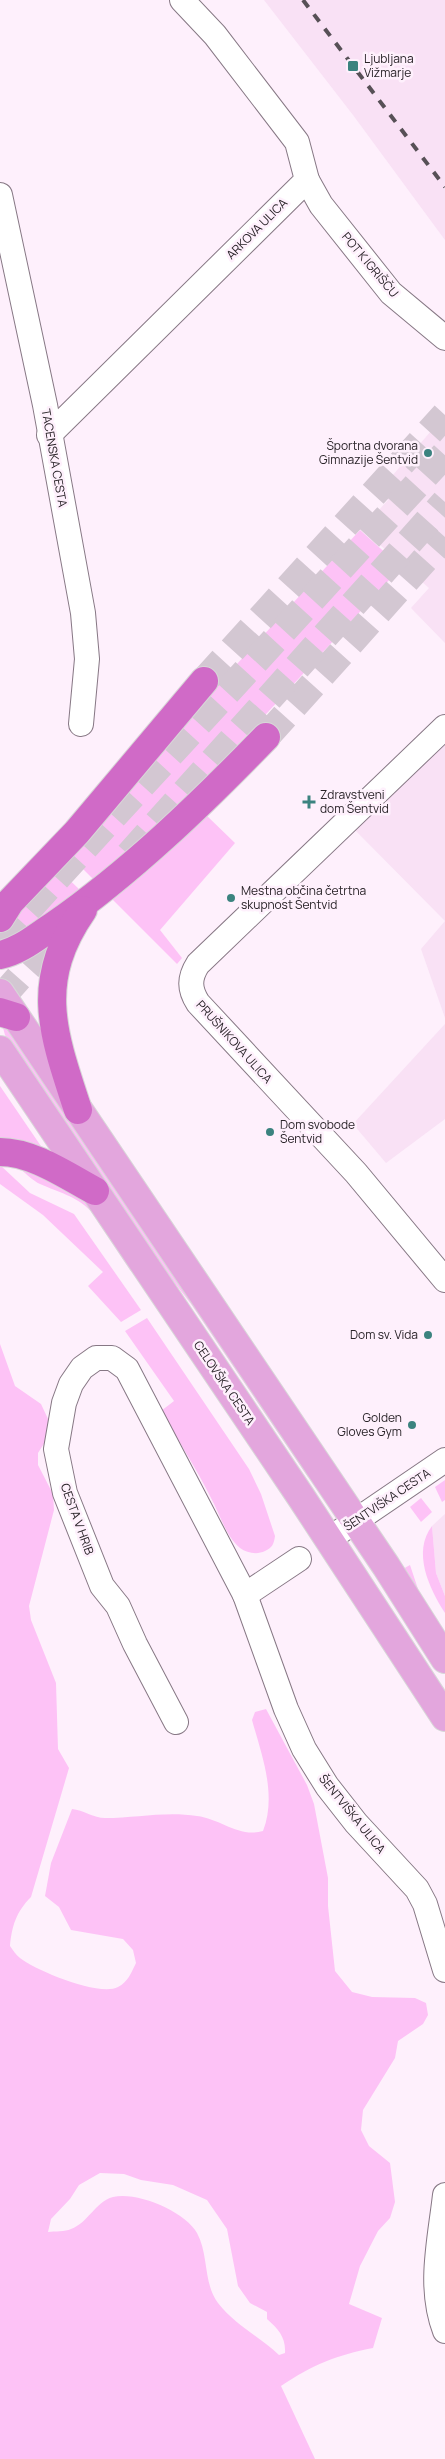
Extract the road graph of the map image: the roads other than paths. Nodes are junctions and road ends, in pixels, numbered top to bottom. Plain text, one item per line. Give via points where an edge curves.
1 (182, 0) edge
2 (308, 180) junction
3 (0, 195) edge
4 (445, 338) edge
5 (49, 435) junction
6 (204, 681) tunnel mouth
7 (81, 724) dead end
8 (445, 727) edge
9 (266, 737) tunnel mouth
10 (56, 854) junction
11 (0, 885) edge
12 (96, 895) junction
13 (0, 918) edge
14 (0, 955) edge
15 (0, 993) edge
16 (8, 1015) edge
17 (0, 1050) edge
18 (78, 1110) junction
19 (4, 1152) edge
20 (95, 1191) junction
21 (445, 1280) edge
22 (445, 1460) edge
23 (355, 1521) junction
24 (329, 1539) junction
25 (299, 1558) dead end
26 (244, 1595) junction
27 (445, 1659) edge
28 (445, 1717) edge
29 (176, 1722) dead end
30 (445, 1970) edge
31 (445, 2195) edge
32 (445, 2331) edge

1 - 2 street via 215,35 297,142
2 - 4 street, POT K IGRIŠČU via 321,205 391,293
2 - 5 street, ARKOVA ULICA
3 - 5 street, TACENSKA CESTA
5 - 7 street, TACENSKA CESTA via 87,639
6 - 10 highway via 109,796
8 - 21 street, PRUŠNIKOVA ULICA via 198,964 190,986 198,1003 356,1174
9 - 12 highway via 182,820
10 - 11 highway
10 - 13 highway via 10,902
12 - 14 highway via 21,948
12 - 18 highway via 63,943 52,992 56,1039
15 - 16 main road
16 - 18 main road
17 - 20 main road, CELOVŠKA CESTA
18 - 23 main road
19 - 20 highway via 18,1154 58,1170
20 - 24 main road, CELOVŠKA CESTA
22 - 23 street, ŠENTVIŠKA CESTA
23 - 24 street, ŠENTVIŠKA CESTA
23 - 27 main road
24 - 28 main road, CELOVŠKA CESTA
25 - 26 street
26 - 29 street, CESTA V HRIB via 127,1369 112,1358 96,1358 82,1368 64,1403 56,1449 65,1493 102,1586 118,1606
26 - 30 street, ŠENTVIŠKA ULICA via 304,1749 350,1816 417,1889 425,1904
31 - 32 street via 435,2286 436,2304

